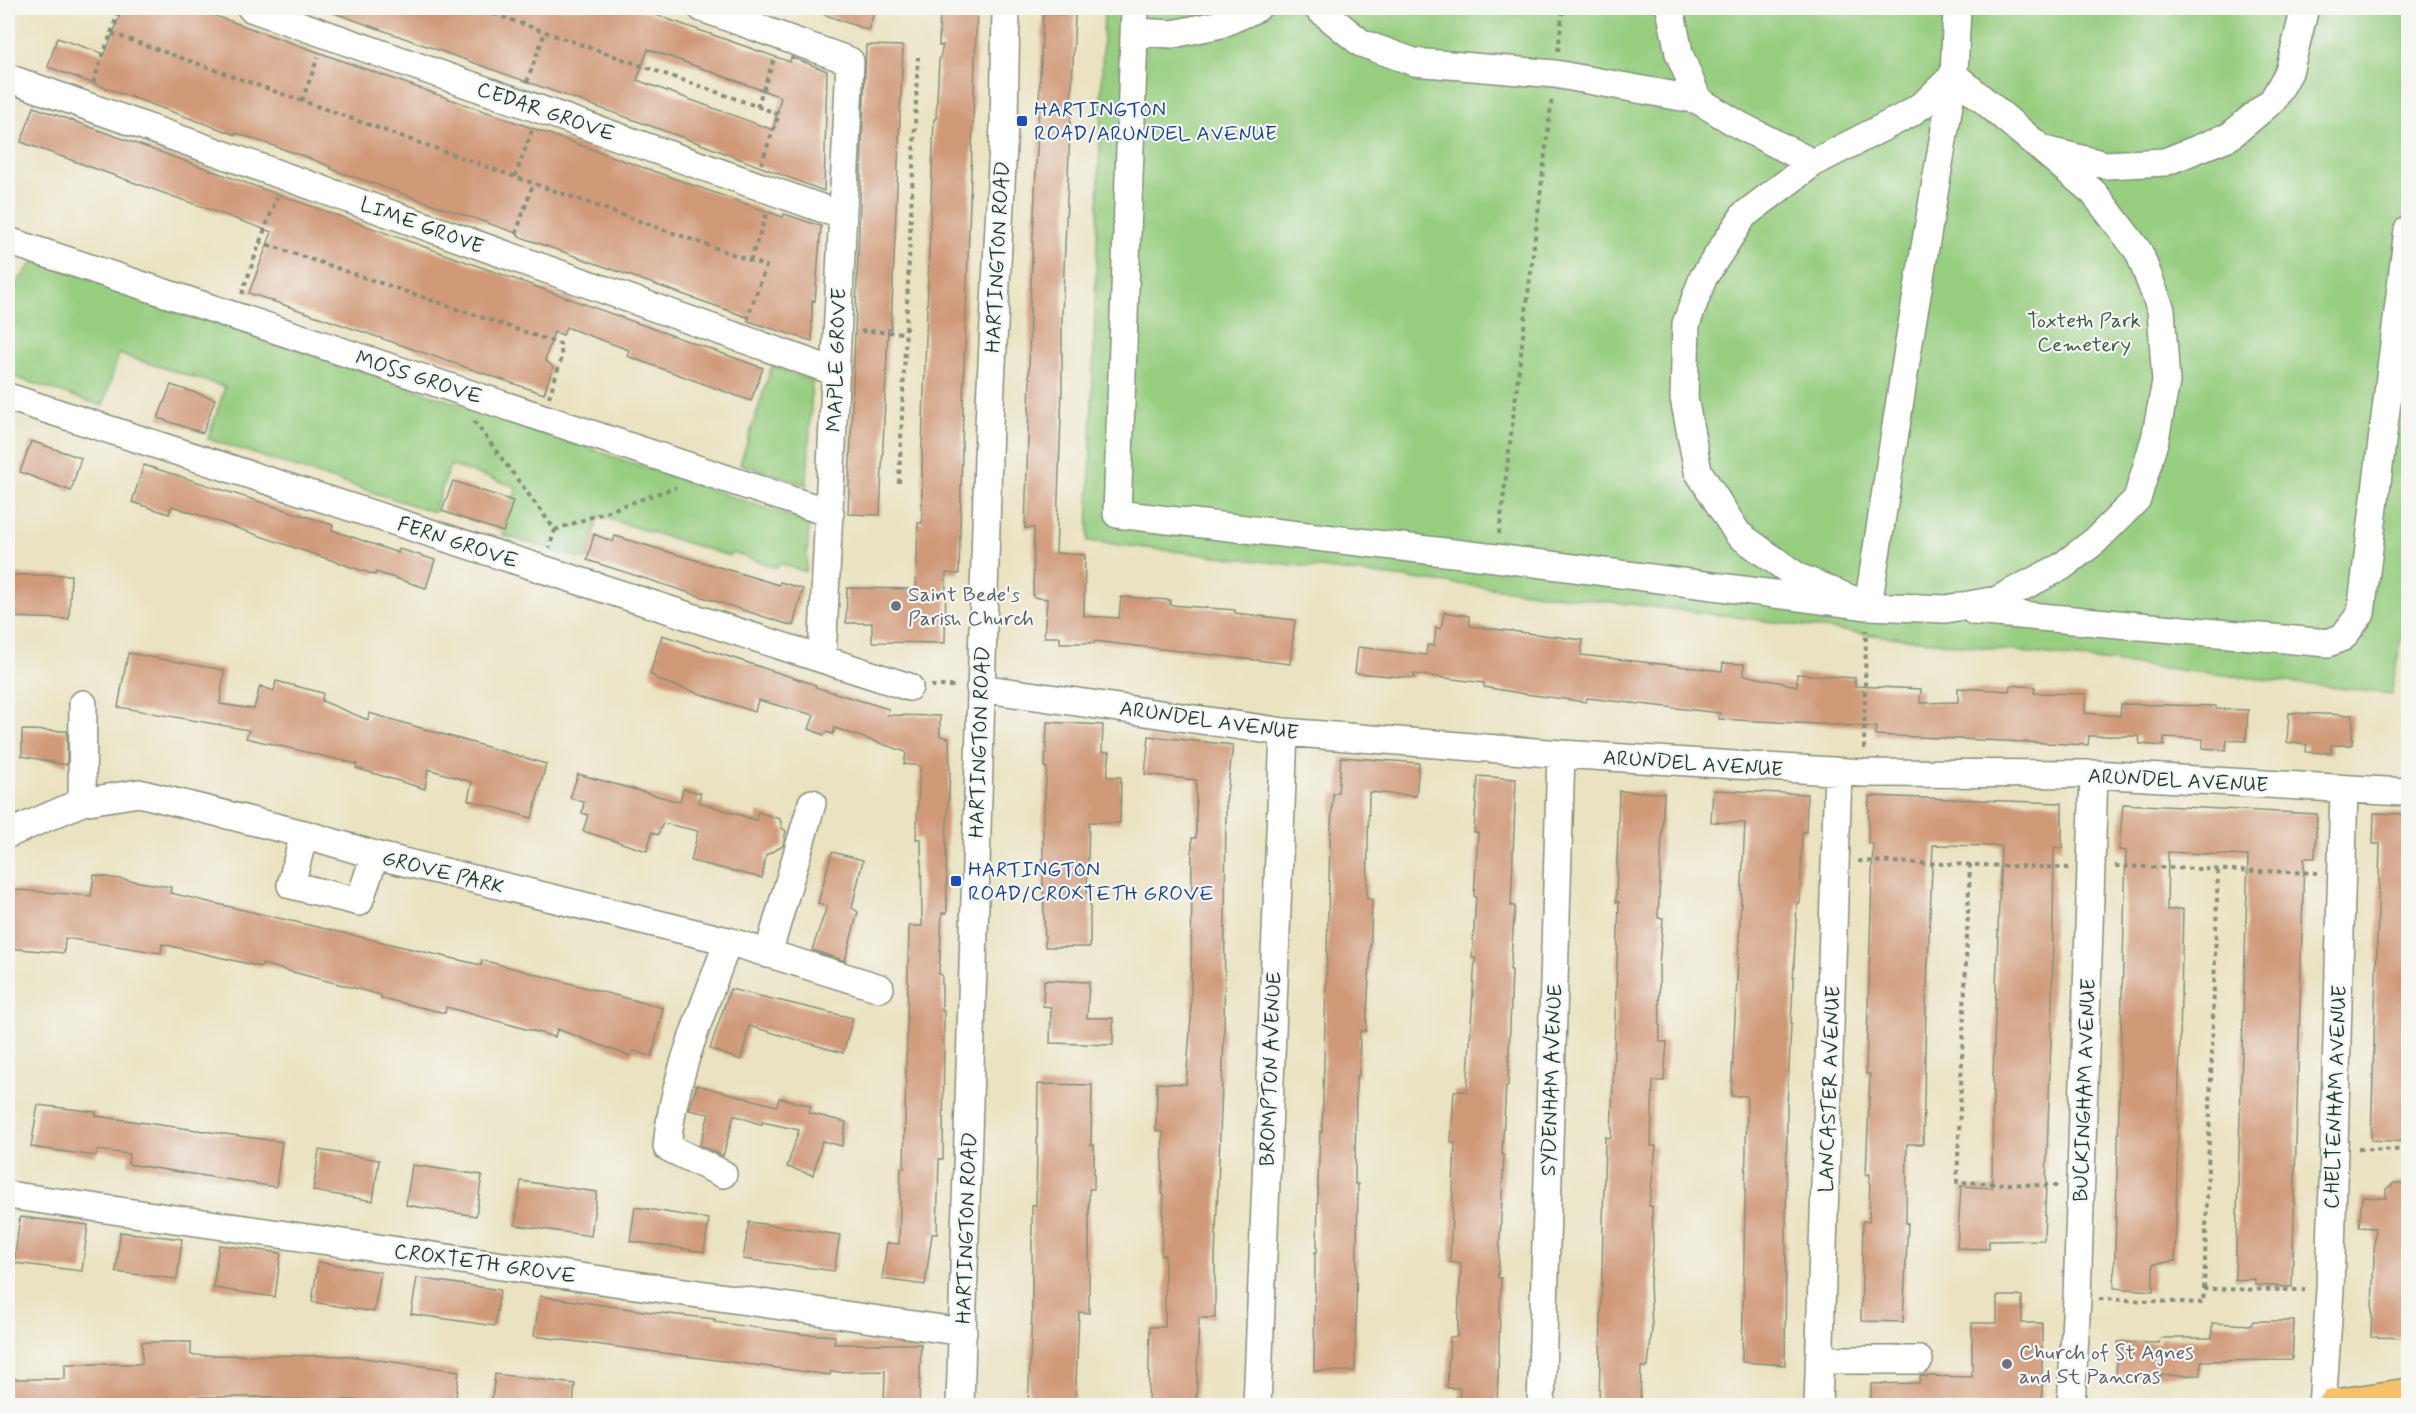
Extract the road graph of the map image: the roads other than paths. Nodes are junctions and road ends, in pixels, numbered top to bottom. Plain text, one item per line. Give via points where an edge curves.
1 (251, 8) edge
2 (702, 8) edge
3 (1006, 8) edge
4 (1257, 8) edge
5 (1318, 8) edge
6 (1670, 8) edge
7 (1957, 8) edge
8 (2305, 8) edge
9 (1135, 20) edge
10 (1954, 75) junction
11 (8, 78) edge
12 (1698, 100) junction
13 (2042, 149) junction
14 (1813, 163) junction
15 (841, 215) junction
16 (2409, 230) edge
17 (8, 241) edge
18 (836, 372) junction
19 (8, 397) edge
20 (830, 513) junction
21 (1868, 606) junction
22 (1946, 609) junction
23 (822, 659) junction
24 (909, 687) road end
25 (980, 688) junction
26 (83, 704) dead end
27 (1284, 732) junction
28 (1561, 754) junction
29 (1851, 772) junction
30 (2094, 774) junction
31 (2344, 789) junction
32 (2409, 790) edge
33 (82, 802) junction
34 (812, 803) dead end
35 (8, 834) edge
36 (304, 834) junction
37 (375, 855) junction
38 (728, 941) junction
39 (768, 954) junction
40 (880, 988) dead end
41 (723, 1174) dead end
42 (8, 1195) edge
43 (963, 1332) junction
44 (1819, 1360) junction
45 (1919, 1360) dead end
46 (2409, 1395) edge
47 (960, 1406) edge
48 (1257, 1406) edge
49 (1542, 1406) edge
50 (1818, 1406) edge
51 (2071, 1406) edge
52 (2322, 1406) edge
53 (2334, 1406) edge

1 - 15 street, CEDAR GROVE
2 - 15 street, MAPLE GROVE via 850,61
3 - 25 street, HARTINGTON ROAD
4 - 9 street via 1221,24 1173,34
5 - 12 street via 1361,44 1414,62 1555,74
6 - 12 street via 1679,53
7 - 10 street
8 - 13 street via 2289,72 2273,100 2230,136 2165,162 2106,165
9 - 21 street via 1117,514
10 - 13 street
10 - 14 street via 1909,114
10 - 21 street
11 - 18 street, LIME GROVE
12 - 14 street
13 - 22 street via 2094,193 2139,252 2161,310 2166,382 2155,439 2137,499 2095,541 2061,567 1997,600
14 - 21 street via 1744,215 1703,278 1686,324 1684,398 1698,471 1738,534 1798,577
15 - 18 street, MAPLE GROVE
16 - 22 street via 2361,613 2343,637 2328,643
17 - 20 street, MOSS GROVE
18 - 20 street, MAPLE GROVE
19 - 23 street, FERN GROVE
20 - 23 street, MAPLE GROVE
21 - 22 street
23 - 24 street, FERN GROVE
25 - 27 street, ARUNDEL AVENUE
25 - 43 street, HARTINGTON ROAD
26 - 33 street
27 - 28 street, ARUNDEL AVENUE
27 - 48 street, BROMPTON AVENUE
28 - 29 street, ARUNDEL AVENUE
28 - 49 street, SYDENHAM AVENUE
29 - 30 street, ARUNDEL AVENUE
29 - 44 street, LANCASTER AVENUE
30 - 31 street, ARUNDEL AVENUE
30 - 51 street, BUCKINGHAM AVENUE
31 - 32 street, ARUNDEL AVENUE
31 - 52 street, CHELTENHAM AVENUE via 2330,1290
33 - 35 street, GROVE PARK
33 - 36 street, GROVE PARK via 139,793
34 - 39 street
36 - 37 street, GROVE PARK
36 - 37 street via 291,885 359,902
37 - 38 street, GROVE PARK
38 - 39 street, GROVE PARK
38 - 41 street via 678,1079 667,1147
39 - 40 street, GROVE PARK
42 - 43 street, CROXTETH GROVE
43 - 47 street, HARTINGTON ROAD
44 - 45 street
44 - 50 street, LANCASTER AVENUE
46 - 53 main road

